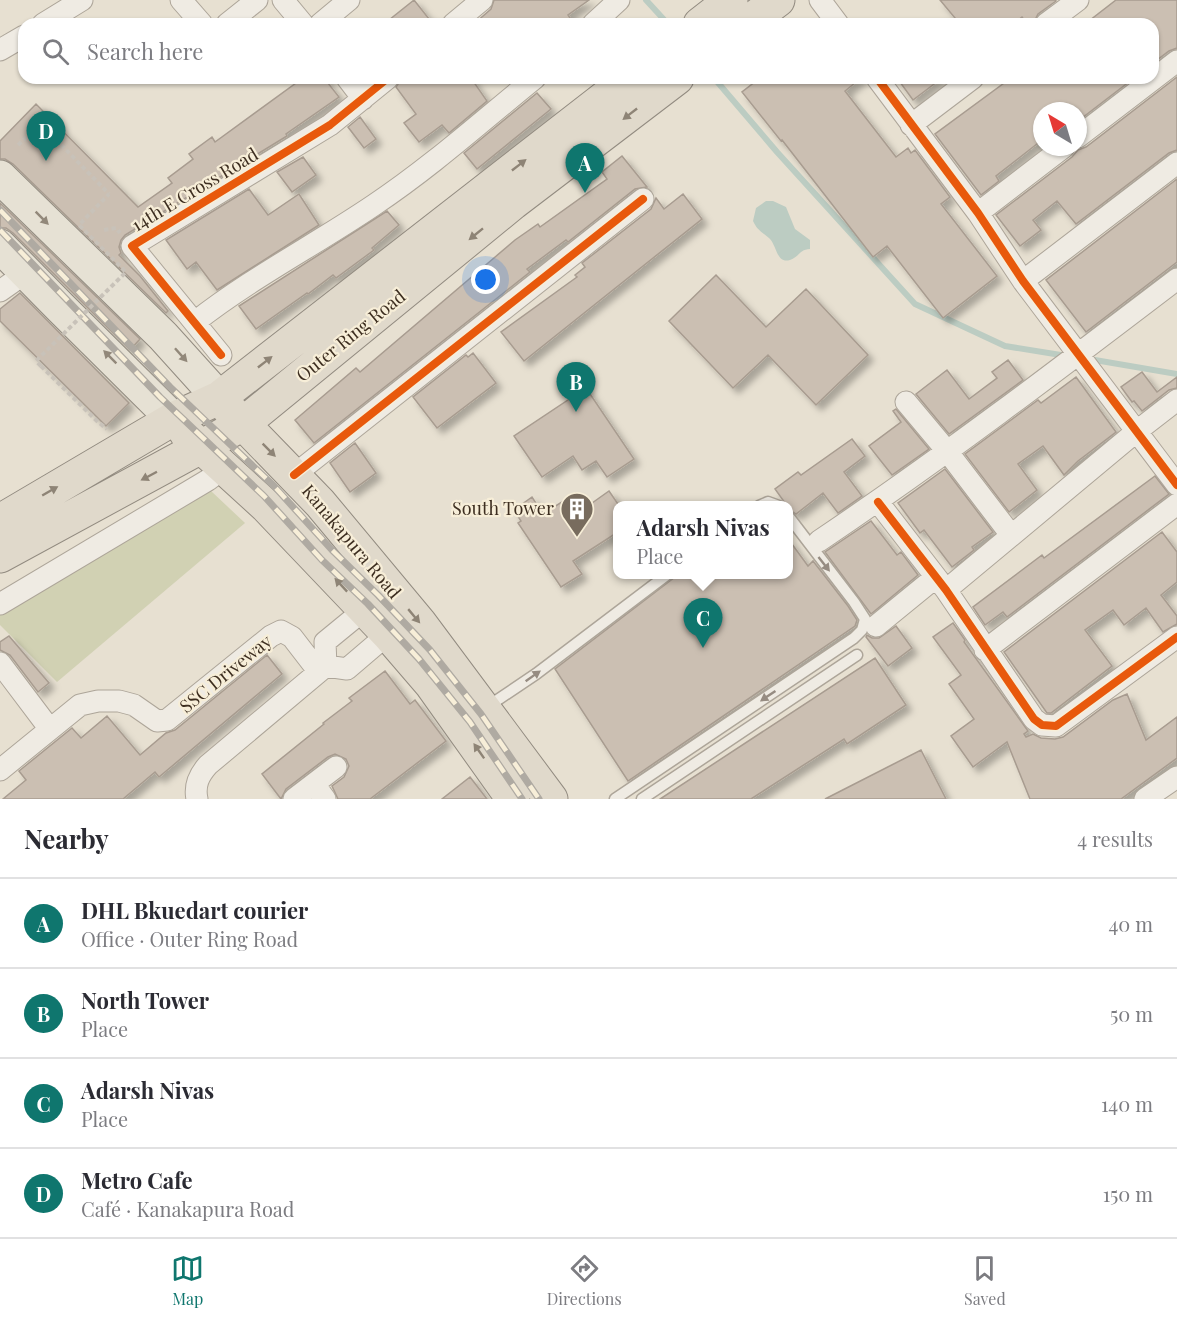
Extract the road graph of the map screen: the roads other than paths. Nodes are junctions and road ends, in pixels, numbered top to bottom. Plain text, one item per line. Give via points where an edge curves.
1 (82, 0) edge
2 (181, 0) edge
3 (257, 0) edge
4 (283, 0) edge
5 (349, 0) edge
6 (482, 0) edge
7 (619, 0) edge
8 (731, 0) edge
9 (778, 0) edge
10 (820, 0) edge
11 (1078, 0) edge
12 (53, 18) edge
13 (197, 18) edge
14 (234, 18) edge
15 (298, 18) edge
16 (327, 18) edge
17 (460, 18) edge
18 (600, 18) edge
19 (708, 18) edge
20 (754, 18) edge
21 (834, 18) edge
22 (1054, 18) edge
23 (18, 40) edge
24 (0, 50) edge
25 (1177, 61) edge
26 (1159, 75) edge
27 (351, 84) edge
28 (381, 84) edge
29 (528, 84) edge
30 (622, 84) edge
31 (668, 84) edge
32 (881, 84) edge
33 (965, 84) edge
34 (1147, 84) edge
35 (363, 99) junction
36 (911, 125) junction
37 (1087, 129) edge
38 (1052, 156) edge
39 (1177, 164) edge
40 (0, 177) edge
41 (643, 199) dead end
42 (978, 213) junction
43 (0, 246) edge
44 (27, 272) junction
45 (1177, 279) edge
46 (1023, 280) junction
47 (0, 291) edge
48 (195, 322) junction
49 (221, 355) dead end
50 (1078, 355) junction
51 (219, 398) junction
52 (1177, 400) edge
53 (906, 402) dead end
54 (173, 419) junction
55 (243, 424) junction
56 (1137, 430) junction
57 (947, 451) junction
58 (212, 458) junction
59 (294, 475) junction
60 (1177, 484) edge
61 (878, 502) junction
62 (1177, 504) edge
63 (0, 521) edge
64 (793, 522) edge
65 (1011, 535) junction
66 (819, 541) dead end
67 (0, 556) edge
68 (661, 579) edge
69 (941, 584) junction
70 (0, 604) edge
71 (364, 610) junction
72 (876, 626) dead end
73 (388, 634) junction
74 (1177, 637) edge
75 (985, 650) junction
76 (857, 655) dead end
77 (0, 663) edge
78 (322, 669) junction
79 (485, 709) junction
80 (49, 728) junction
81 (336, 767) dead end
82 (0, 770) edge
83 (1177, 777) edge
84 (319, 792) edge
85 (197, 799) edge
86 (294, 799) edge
87 (513, 799) edge
88 (551, 799) edge
89 (615, 799) edge
90 (642, 799) edge
91 (1145, 799) edge

1 - 12 street
2 - 13 street
3 - 14 street
4 - 15 street
5 - 16 street
6 - 17 street
7 - 18 street
8 - 19 highway
9 - 20 highway
10 - 21 street
11 - 22 street
23 - 24 street
25 - 26 street
27 - 35 street
28 - 35 street, 14th E Cross Road
29 - 48 street via 375,204 223,300
51 -> 30 highway, Outer Ring Road
31 -> 55 highway, Outer Ring Road via 513,203
32 - 36 street
33 - 36 street
34 - 37 street
35 - 48 street, 14th E Cross Road via 330,125 132,246
36 - 42 street
38 - 42 street
39 - 46 street
40 -> 51 main road, Kanakapura Road via 163,336
41 - 59 street
42 - 46 street
43 - 44 main road, Kanakapura Road
44 - 47 street
54 -> 44 main road, Kanakapura Road
45 - 50 street
46 - 50 street
48 - 49 street, 14th E Cross Road
50 - 56 street
50 - 57 street
51 - 54 highway, Outer Ring Road
51 - 55 highway, Kanakapura Road
52 - 56 street
53 - 57 street
54 - 58 highway, Kanakapura Road
63 -> 54 highway, Outer Ring Road
55 - 58 highway, Outer Ring Road
55 -> 59 highway, Kanakapura Road
56 - 60 street
56 - 65 street
57 - 61 street
57 - 65 street
58 -> 67 highway, Outer Ring Road
58 - 70 street via 208,480
71 -> 58 highway, Kanakapura Road via 266,506
59 -> 79 highway, Kanakapura Road via 420,623
61 - 66 street
61 - 69 street
62 - 75 street
64 -> 89 lane via 865,619 862,630
65 - 69 street
79 -> 68 lane
69 - 72 street
69 - 75 street
71 - 73 highway, Kanakapura Road
71 - 78 street via 325,642
73 - 78 street via 346,669
87 -> 73 highway, Kanakapura Road via 431,684
74 - 75 street via 1056,726 1047,727 1034,719
76 - 90 lane
77 - 80 street
78 - 80 street, SSC Driveway via 292,637 281,631 167,720 157,721 134,705 98,701 80,705
78 - 85 street via 208,765 196,784
79 - 88 highway, Kanakapura Road
80 - 82 street, SSC Driveway
81 - 84 street
83 - 91 street
84 - 86 street

